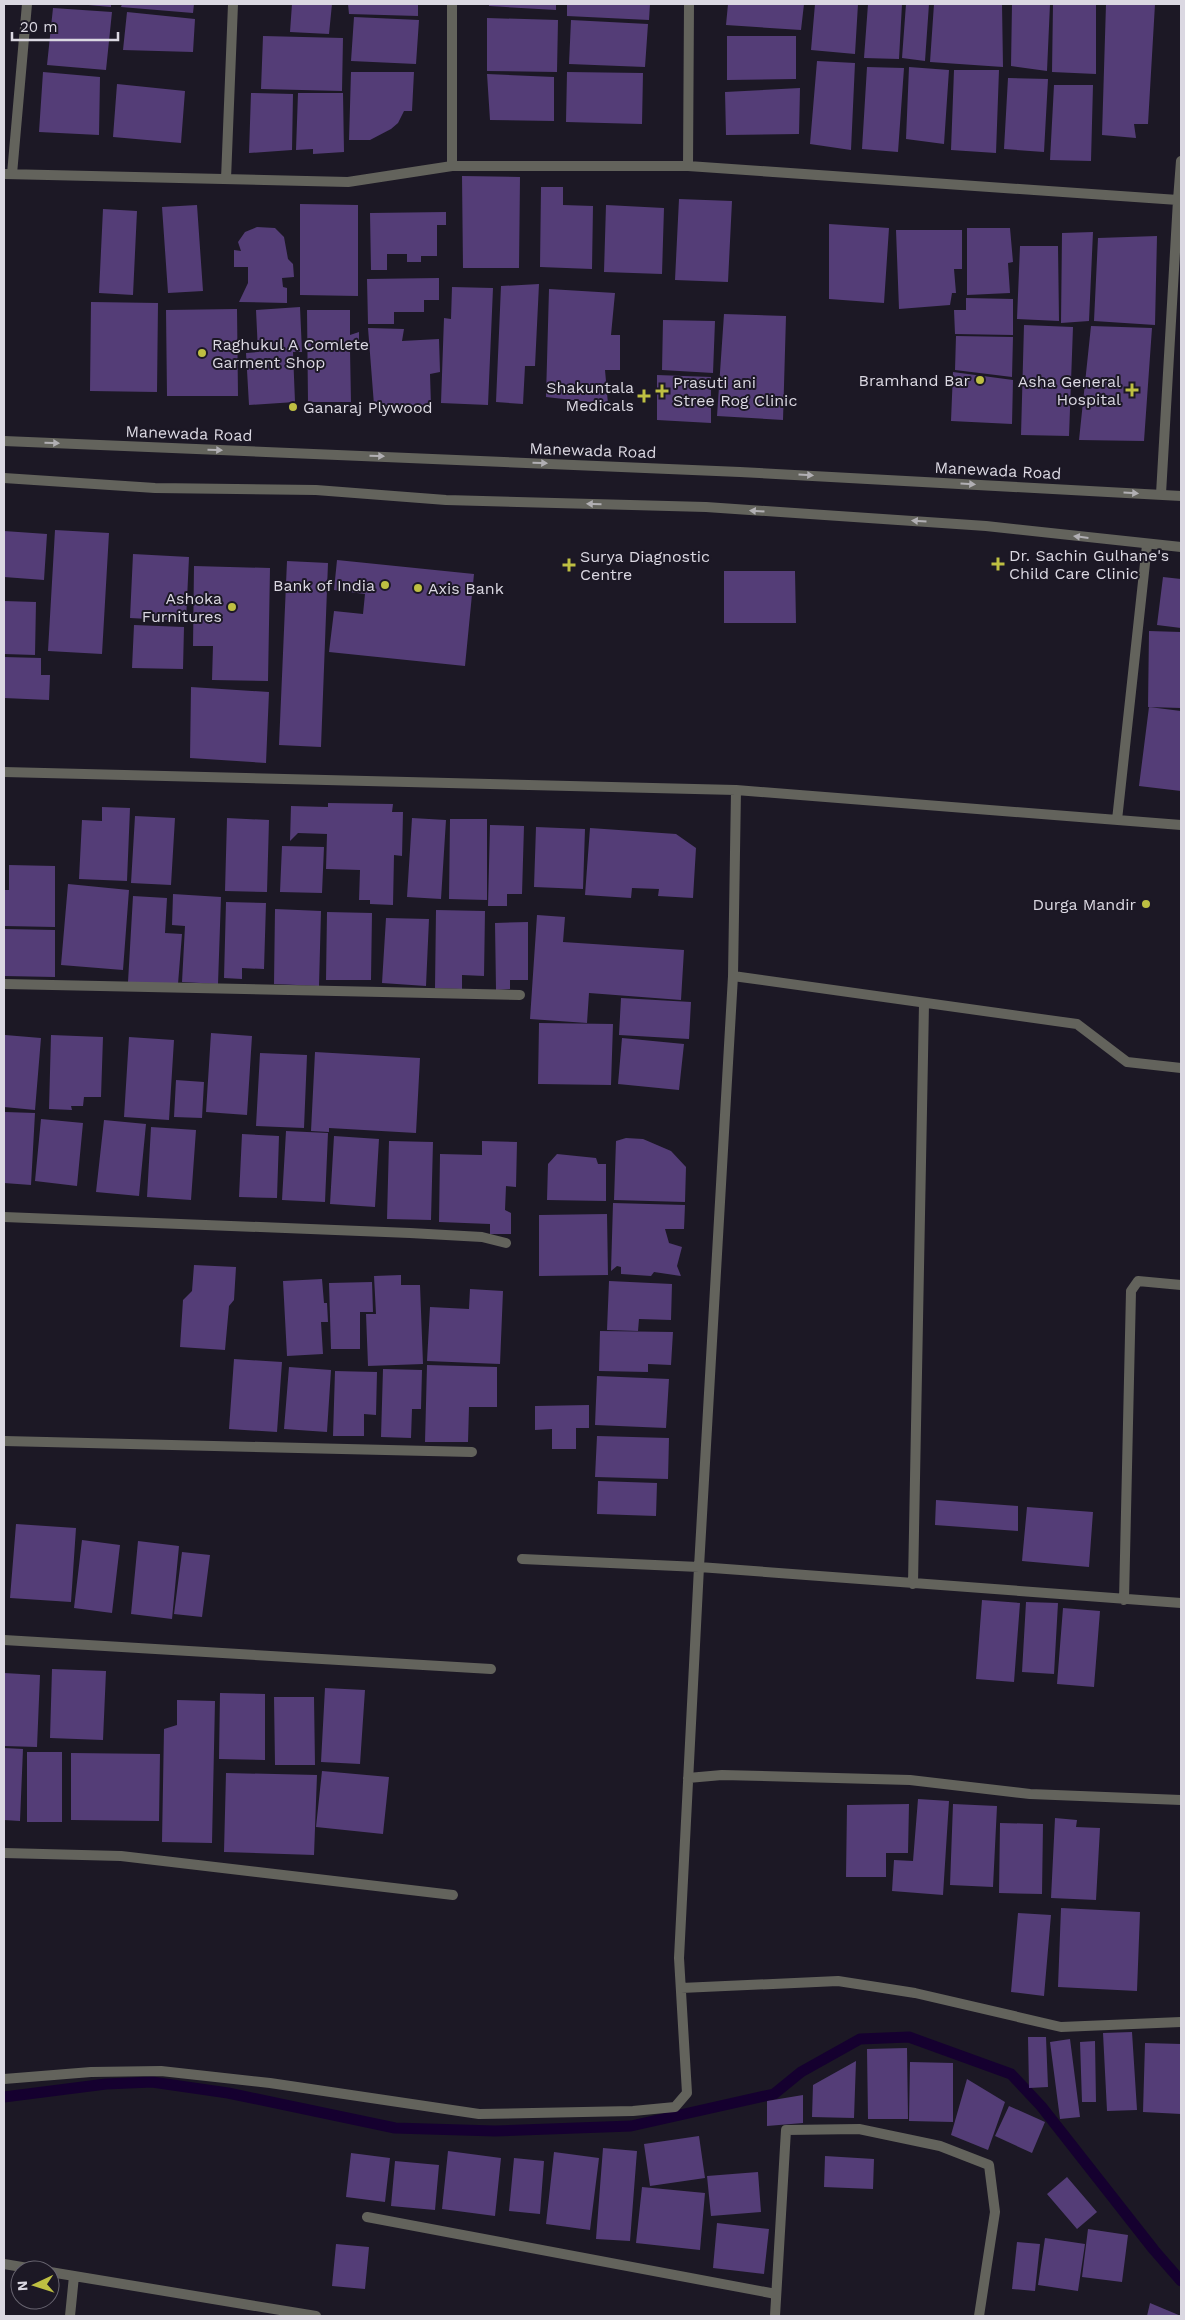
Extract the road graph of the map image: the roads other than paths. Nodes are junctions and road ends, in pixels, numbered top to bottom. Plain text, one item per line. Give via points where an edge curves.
1 (27, 4) edge
2 (233, 4) edge
3 (452, 4) edge
4 (689, 4) edge
5 (1181, 161) edge
6 (452, 166) junction
7 (688, 166) junction
8 (8, 174) edge
9 (226, 179) junction
10 (1178, 200) junction
11 (4, 441) edge
12 (4, 478) edge
13 (1161, 494) junction
14 (1181, 496) edge
15 (1148, 545) junction
16 (1181, 547) edge
17 (4, 772) edge
18 (736, 790) junction
19 (1117, 820) junction
20 (1181, 825) edge
21 (733, 976) junction
22 (4, 984) edge
23 (520, 995) dead end
24 (924, 1004) junction
25 (1181, 1068) edge
26 (4, 1218) edge
27 (506, 1243) dead end
28 (1181, 1285) edge
29 (4, 1441) edge
30 (472, 1452) dead end
31 (522, 1559) dead end
32 (698, 1568) junction
33 (913, 1584) junction
34 (1124, 1600) junction
35 (1181, 1604) edge
36 (4, 1640) edge
37 (491, 1669) dead end
38 (688, 1778) junction
39 (1181, 1800) edge
40 (4, 1853) edge
41 (453, 1895) dead end
42 (681, 1988) junction
43 (1181, 2022) edge
44 (4, 2079) edge
45 (367, 2217) dead end
46 (60, 2274) edge
47 (74, 2276) junction
48 (776, 2294) junction
49 (70, 2316) edge
50 (316, 2316) edge
51 (774, 2316) edge
52 (979, 2316) edge

1 - 8 street
2 - 9 street
3 - 6 street
4 - 7 street
5 - 10 street
6 - 7 street
6 - 9 street via 348,182
7 - 10 street
8 - 9 street
10 - 13 street
11 -> 13 street, Manewada Road via 730,471
15 -> 12 street via 986,526 706,507 446,500 316,490 155,488
13 - 14 street, Manewada Road
15 - 16 street
15 - 19 street
17 - 18 street
18 - 19 street
18 - 21 street
19 - 20 street
21 - 24 street
21 - 32 street
22 - 23 street
24 - 25 street via 1076,1024 1127,1062
24 - 33 street
26 - 27 street via 410,1233 482,1237
28 - 34 street via 1138,1281 1131,1291
29 - 30 street
31 - 32 street
32 - 33 street
32 - 38 street
33 - 34 street
34 - 35 street
36 - 37 street
38 - 39 street via 722,1775 910,1780 1030,1794
38 - 42 street via 679,1958
40 - 41 street via 121,1856
42 - 43 street via 838,1981 915,1993 1060,2027
42 - 44 street via 687,2093 676,2107 479,2114 270,2083 161,2071 91,2072
45 - 48 street
46 - 47 street
47 - 49 street
47 - 50 street
48 - 51 street
48 - 52 street via 786,2130 859,2129 940,2146 989,2165 995,2212

